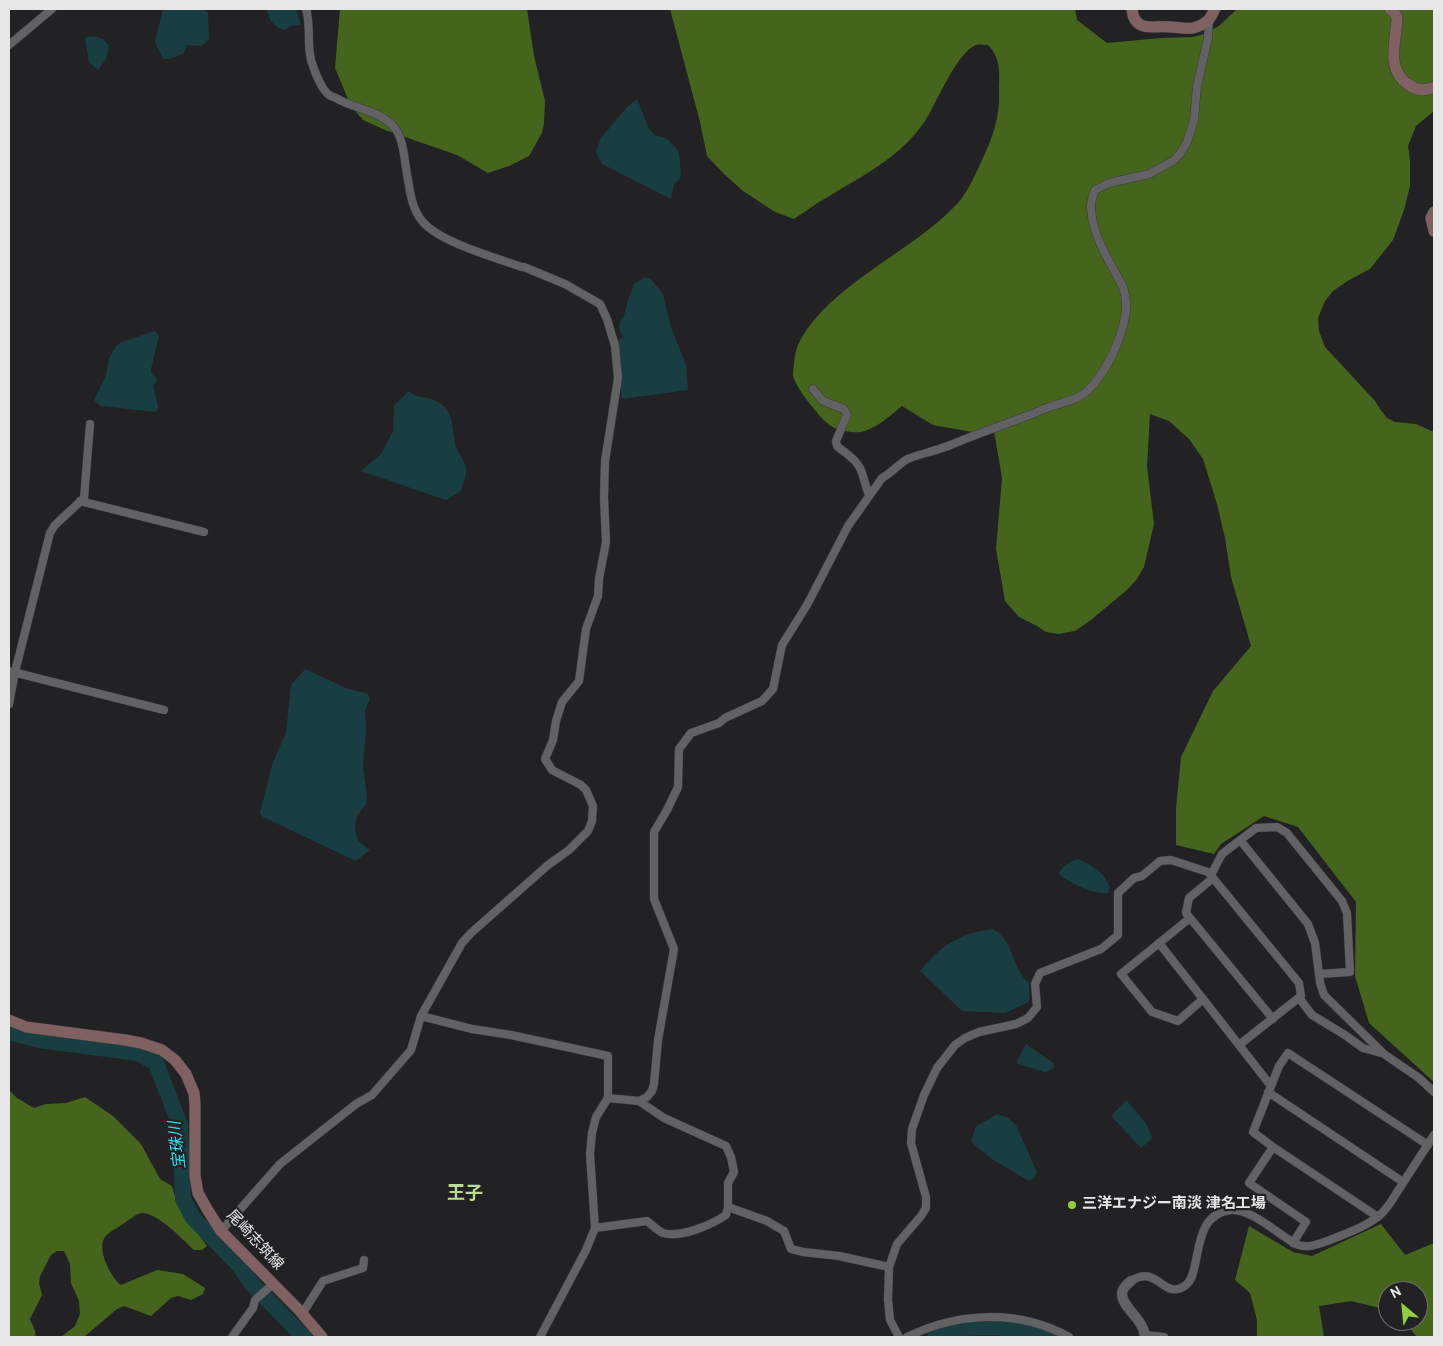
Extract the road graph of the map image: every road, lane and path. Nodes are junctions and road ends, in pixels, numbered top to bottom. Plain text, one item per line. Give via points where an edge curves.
1 (52, 9) edge
2 (306, 9) edge
3 (1132, 9) edge
4 (1215, 9) edge
5 (1390, 9) edge
6 (1209, 20) junction
7 (9, 46) edge
8 (1434, 87) edge
9 (1434, 212) edge
10 (1434, 231) edge
11 (813, 389) dead end
12 (90, 424) dead end
13 (869, 495) junction
14 (80, 501) junction
15 (204, 532) dead end
16 (12, 672) edge
17 (9, 704) edge
18 (164, 710) dead end
19 (1240, 840) junction
20 (1212, 876) junction
21 (1190, 918) junction
22 (1159, 943) junction
23 (1319, 974) junction
24 (1299, 998) junction
25 (1203, 999) junction
26 (421, 1016) junction
27 (1273, 1019) junction
28 (9, 1020) edge
29 (1239, 1045) junction
30 (1384, 1054) junction
31 (1269, 1089) junction
32 (1434, 1092) edge
33 (608, 1098) junction
34 (639, 1101) junction
35 (1434, 1135) edge
36 (1428, 1145) junction
37 (1273, 1147) junction
38 (1404, 1182) junction
39 (728, 1207) junction
40 (1378, 1217) junction
41 (595, 1228) junction
42 (221, 1231) junction
43 (1293, 1243) junction
44 (364, 1260) dead end
45 (889, 1267) junction
46 (1131, 1281) joint
47 (270, 1287) junction
48 (302, 1314) junction
49 (1145, 1336) edge
50 (232, 1337) edge
51 (322, 1337) edge
52 (540, 1337) edge
53 (899, 1337) edge
54 (907, 1337) edge
55 (1069, 1337) edge
56 (1164, 1337) edge

1 - 7 street
2 - 26 street via 308,50 326,93 378,115 395,128 402,142 412,202 422,221 450,240 565,284 600,304 615,346 618,378 605,461 606,542 598,596 586,629 579,681 562,702 553,740 544,759 552,770 586,790 593,806 592,821 588,831 569,850 462,943
3 - 6 main road via 1138,23 1149,28 1186,30
4 - 6 main road
5 - 8 main road via 1397,17 1393,57 1398,74 1418,90
6 - 13 street via 1194,120 1180,154 1173,162 1149,174 1109,183 1094,190 1090,203 1097,234 1123,287 1126,302 1122,331 1101,376 1087,391 1064,403 906,459 882,478
9 - 10 main road via 1431,218
11 - 13 street via 823,401 844,409 847,414 836,446 861,469
12 - 14 street via 84,498
13 - 34 street via 848,526 782,645 773,689 762,701 691,733 678,749 678,787 654,832 654,899 674,949 654,1084 652,1091
14 - 15 street
14 - 16 street via 50,532
16 - 17 street
16 - 18 street
19 - 20 street via 1222,854
19 - 23 street via 1308,924 1315,943
19 - 23 street via 1256,828 1277,827 1287,833 1342,901 1347,913 1350,972
20 - 21 street via 1189,898 1186,913
20 - 24 street via 1299,983
20 - 45 street via 1172,860 1160,861 1142,876 1134,878 1118,893 1118,935 1101,949 1040,973 1035,984 1037,1007 1028,1018 965,1038 937,1068 912,1129 911,1143 926,1208 897,1244
21 - 22 street
21 - 27 street
22 - 25 street
22 - 25 street via 1121,974 1152,1012 1178,1021
23 - 30 street via 1326,999
24 - 27 street
24 - 30 street via 1312,1015 1363,1048
25 - 29 street
26 - 33 street via 608,1056
26 - 42 street via 411,1050 372,1095 280,1164
27 - 29 street
28 - 42 main road, 尾崎志筑線 via 26,1027 141,1043 162,1050 175,1060 186,1074 194,1093 198,1192
29 - 31 street
30 - 32 street
31 - 36 street via 1288,1053
31 - 37 street via 1253,1132
31 - 38 street
33 - 34 street
33 - 41 street via 596,1116 592,1133 590,1154
34 - 39 street via 664,1118 726,1146 734,1172 728,1183
35 - 36 street
36 - 38 street
37 - 40 street
37 - 43 street via 1249,1183 1306,1222
38 - 40 street
39 - 41 street via 726,1215 717,1222 683,1234 662,1233 647,1221
39 - 45 street via 784,1231 790,1249
40 - 43 street via 1313,1246
41 - 52 street
42 - 47 main road, 尾崎志筑線
43 - 46 street via 1245,1212 1230,1210 1217,1214 1204,1228 1192,1277 1185,1285 1169,1288 1146,1275
44 - 48 street via 363,1268 323,1281
45 - 53 street via 890,1320
46 - 49 street via 1122,1294 1141,1323
47 - 48 main road, 尾崎志筑線
47 - 50 street via 255,1300 253,1308
48 - 51 main road, 尾崎志筑線
49 - 56 street
54 - 55 street via 932,1326 976,1317 1009,1318 1040,1324

